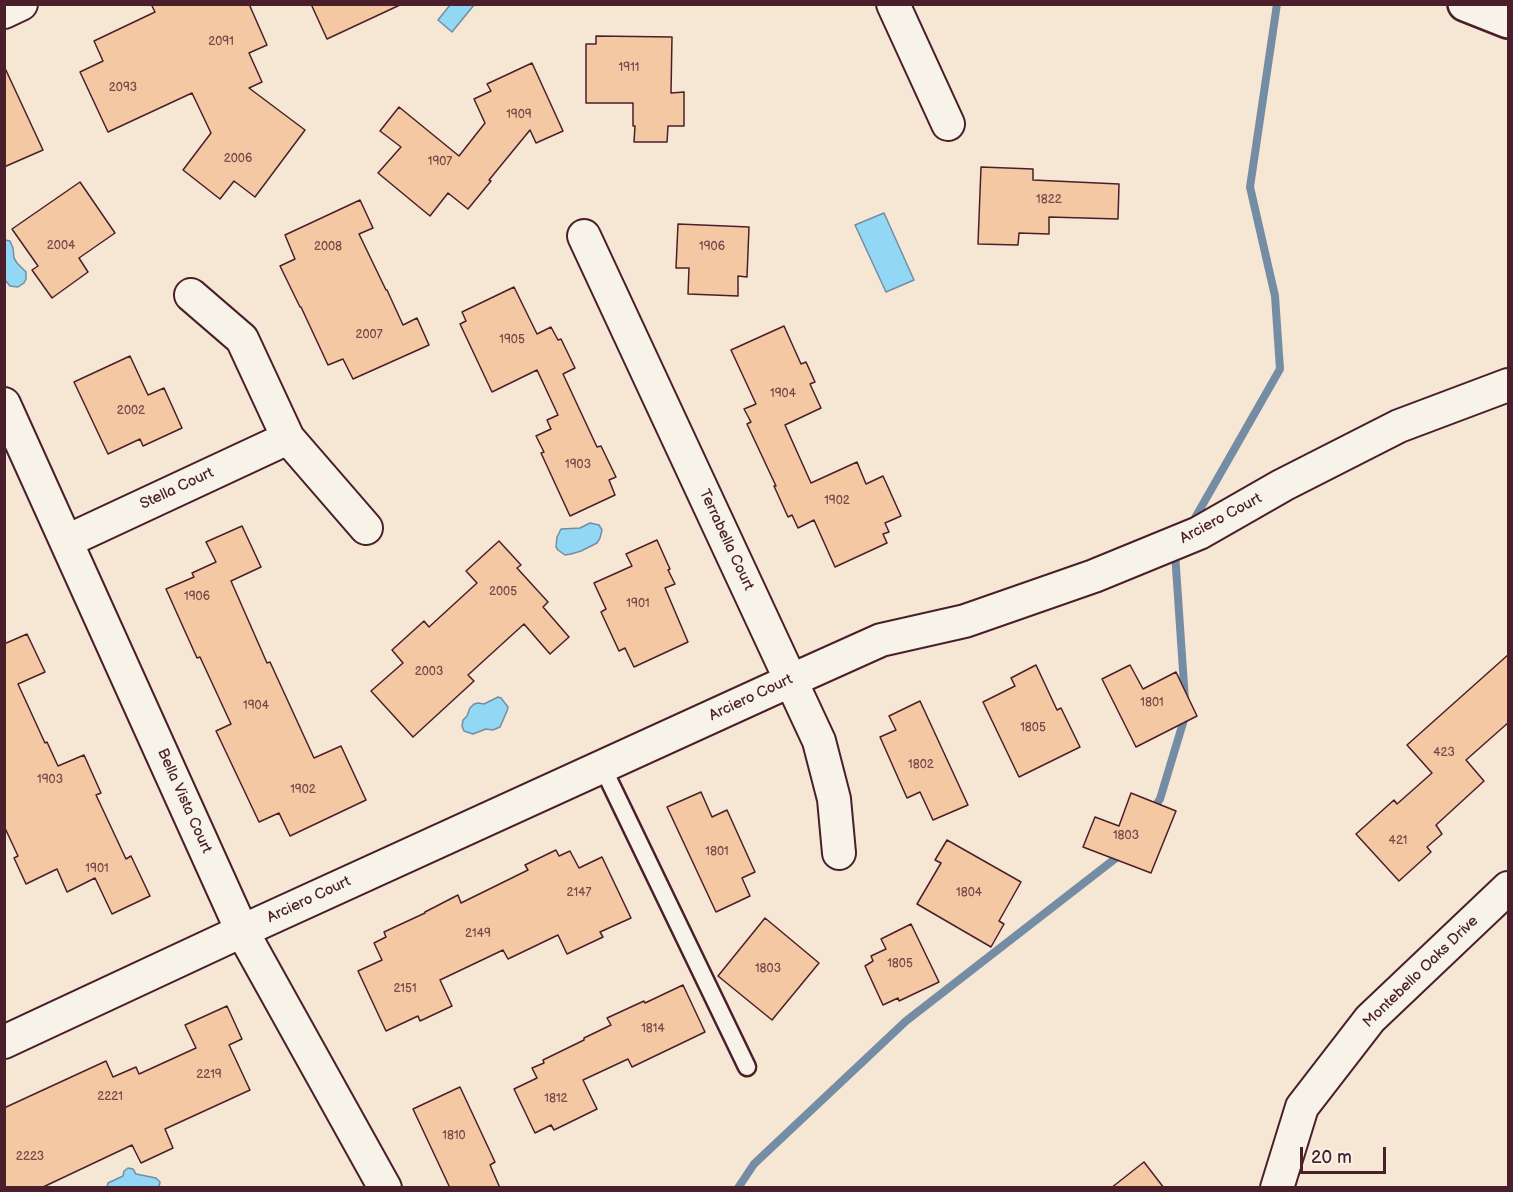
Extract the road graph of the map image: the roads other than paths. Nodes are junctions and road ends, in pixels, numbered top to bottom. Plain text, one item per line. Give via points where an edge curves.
1 (21, 4) edge
2 (893, 4) edge
3 (1465, 4) edge
4 (4, 12) edge
5 (1509, 21) edge
6 (948, 123) dead end
7 (584, 236) dead end
8 (191, 295) dead end
9 (1509, 385) edge
10 (4, 404) edge
11 (288, 438) junction
12 (366, 528) dead end
13 (67, 541) junction
14 (792, 680) junction
15 (602, 766) junction
16 (839, 853) dead end
17 (1509, 888) edge
18 (242, 931) junction
19 (4, 1042) edge
20 (747, 1067) dead end
21 (385, 1188) edge
22 (1277, 1188) edge

1 - 4 street
2 - 6 street
3 - 5 main road
7 - 14 street, Terrabella Court
8 - 11 street via 242,339
9 - 14 street, Arciero Court via 1400,426 1199,533 1094,576 965,621 881,640
10 - 13 street, Bella Vista Court
11 - 12 street
11 - 13 street, Stella Court
13 - 18 street, Bella Vista Court
14 - 15 street, Arciero Court
14 - 16 street, Terrabella Court via 819,741 834,799
15 - 18 street, Arciero Court
15 - 20 lane
17 - 22 street, Montebello Oaks Drive via 1370,1019 1302,1107
18 - 19 street, Arciero Court
18 - 21 street, Bella Vista Court

